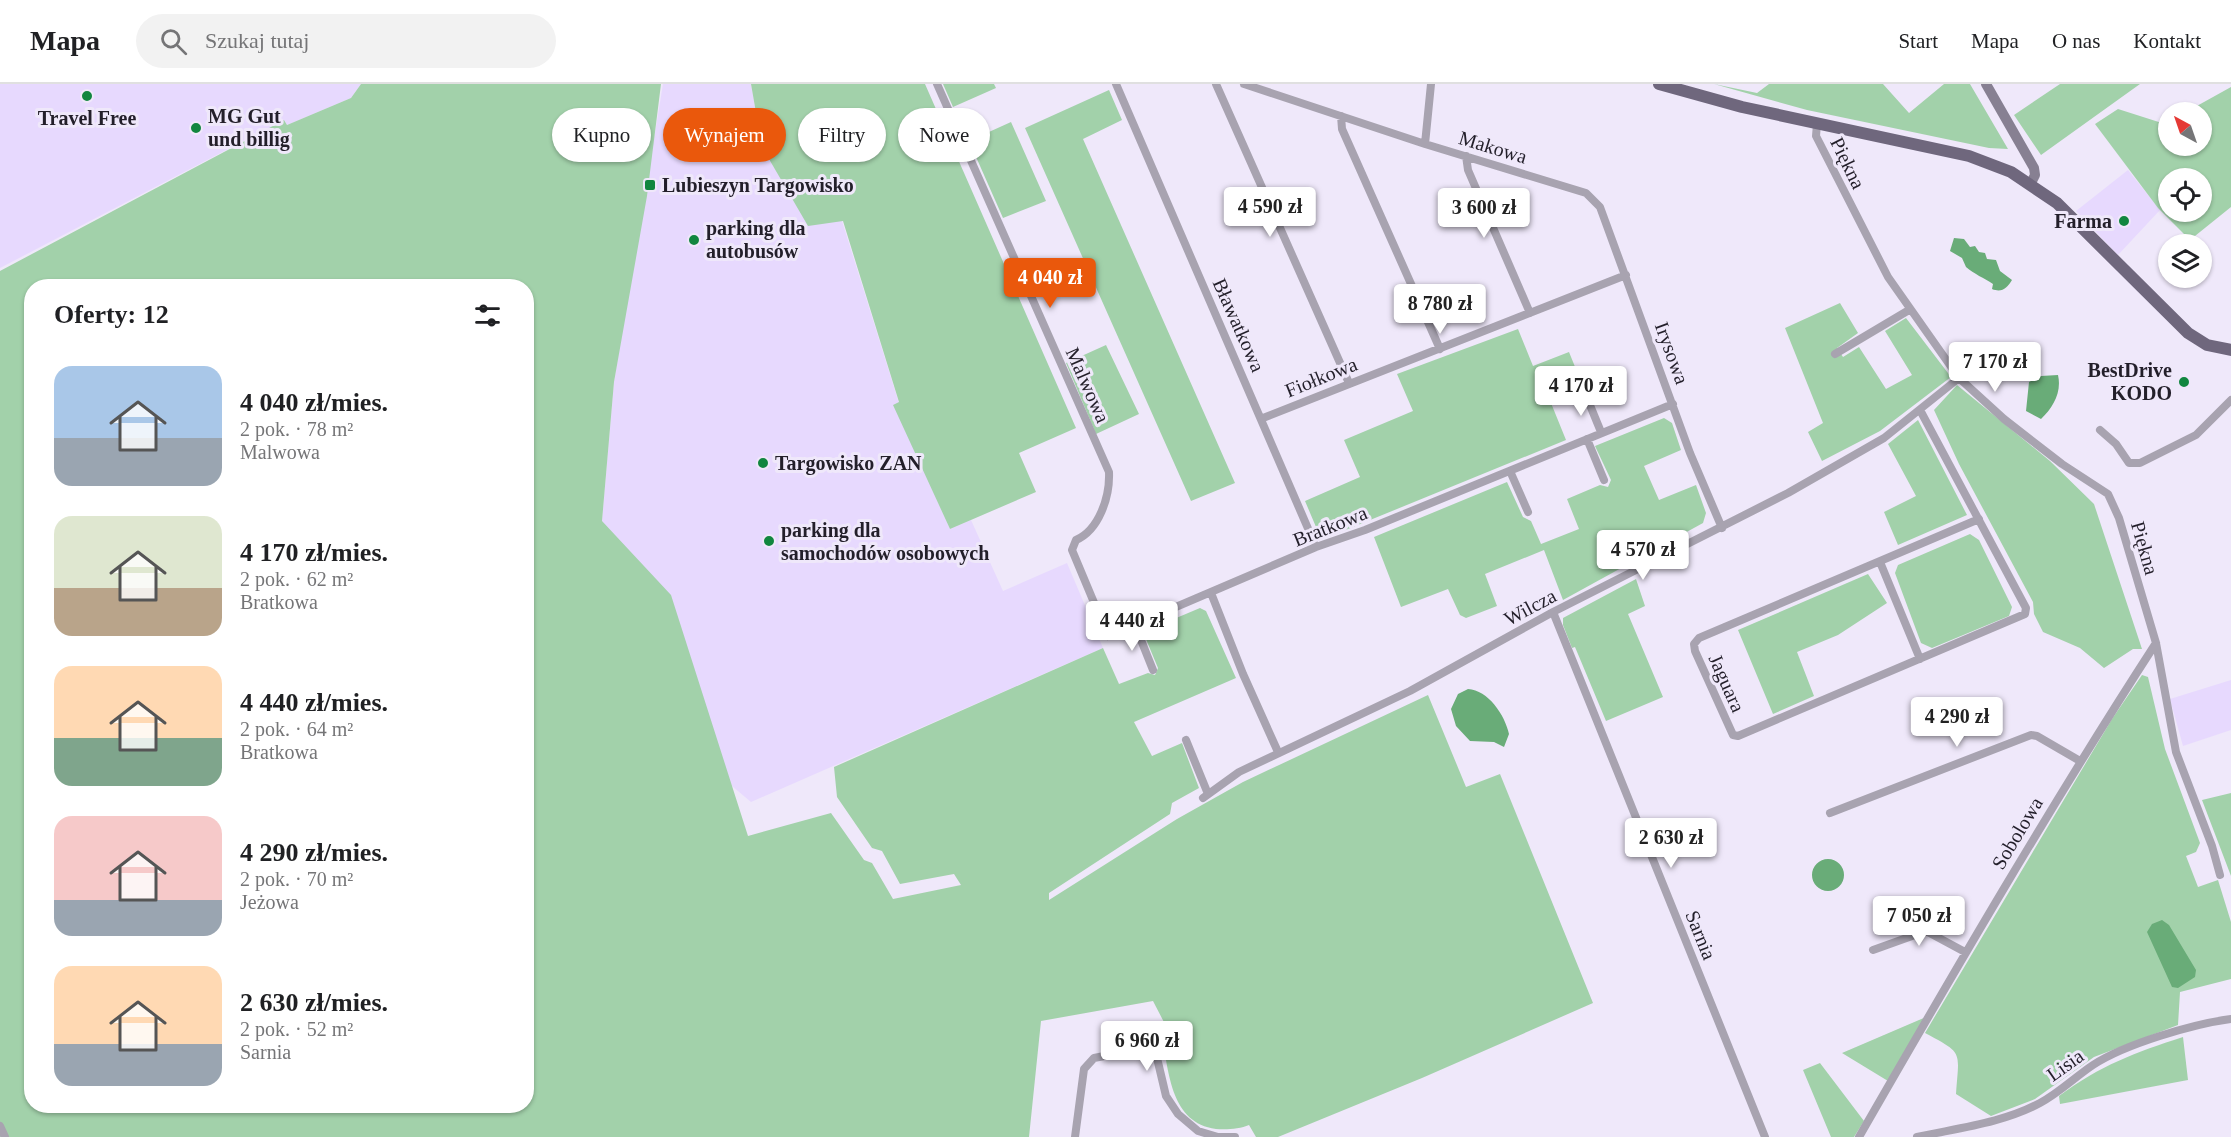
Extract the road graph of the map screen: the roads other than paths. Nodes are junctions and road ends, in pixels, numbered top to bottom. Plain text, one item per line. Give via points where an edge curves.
1 (937, 84) edge
2 (1116, 84) edge
3 (1216, 84) edge
4 (1244, 84) edge
5 (1431, 84) edge
6 (1659, 84) edge
7 (1986, 84) edge
8 (1341, 116) junction
9 (1817, 124) junction
10 (1425, 144) junction
11 (1466, 156) junction
12 (2031, 183) junction
13 (1586, 193) joint
14 (1626, 275) junction
15 (1909, 310) junction
16 (1530, 313) junction
17 (1440, 349) junction
18 (2229, 352) edge
19 (1835, 354) dead end
20 (1959, 378) junction
21 (1350, 383) junction
22 (1585, 393) dead end
23 (2231, 400) edge
24 (1673, 404) junction
25 (1920, 410) junction
26 (1263, 418) junction
27 (2100, 430) dead end
28 (1601, 432) junction
29 (1587, 439) junction
30 (1510, 471) junction
31 (1604, 480) dead end
32 (1528, 512) dead end
33 (1979, 519) junction
34 (1722, 528) junction
35 (1088, 535) joint
36 (1316, 547) junction
37 (1880, 562) junction
38 (1211, 593) junction
39 (1553, 612) junction
40 (1135, 625) junction
41 (2156, 644) junction
42 (1920, 659) junction
43 (1153, 670) dead end
44 (1185, 740) dead end
45 (1278, 752) junction
46 (2080, 761) junction
47 (1830, 813) dead end
48 (2220, 875) dead end
49 (1873, 950) dead end
50 (1965, 952) junction
51 (2231, 1019) edge
52 (0, 1126) edge
53 (5, 1137) edge
54 (1075, 1137) edge
55 (1235, 1137) edge
56 (1765, 1137) edge
57 (1859, 1137) edge
58 (1917, 1137) edge

1 - 35 street, Malwowa via 1109,472 1108,500
2 - 26 street, Bławatkowa
3 - 21 street
4 - 8 street, Makowa
5 - 10 street
6 - 9 main road
7 - 12 street via 2034,168
8 - 10 street, Makowa
8 - 17 street via 1342,129
9 - 12 main road via 1984,160
9 - 15 street, Piękna via 1816,136 1871,248
10 - 11 street, Makowa
11 - 13 street, Makowa
11 - 16 street via 1468,170
12 - 18 main road via 2062,207 2181,328 2201,343
13 - 14 street, Irysowa via 1600,207
14 - 16 street, Fiołkowa
14 - 24 street, Irysowa
15 - 19 street
15 - 20 street, Piękna
16 - 17 street, Fiołkowa
17 - 21 street, Fiołkowa
20 - 25 street, Wilcza
20 - 41 street, Piękna via 2037,445 2108,494 2119,518
21 - 26 street, Fiołkowa
22 - 28 street
23 - 27 street via 2196,435 2140,463 2129,463
24 - 28 street, Bratkowa
24 - 34 street, Irysowa via 1689,453
25 - 33 street, Jaguara
25 - 34 street, Wilcza via 1884,438
26 - 36 street, Bławatkowa
28 - 29 street, Bratkowa
29 - 30 street, Bratkowa
29 - 31 street
30 - 32 street
30 - 36 street, Bratkowa
33 - 37 street, Jaguara
33 - 42 street, Jaguara via 2026,608 2025,614
34 - 39 street, Wilcza
35 - 40 street, Bratkowa via 1076,540 1072,550 1108,636
36 - 38 street, Bratkowa
37 - 42 street
37 - 42 street, Jaguara via 1699,638 1694,644 1695,651 1730,730 1738,736
38 - 40 street, Bratkowa
38 - 45 street
39 - 45 street, Wilcza via 1410,691
39 - 56 street, Sarnia
40 - 43 street
41 - 46 street, Sobolowa
41 - 48 street, Piękna via 2176,752
44 - 45 street, Wilcza via 1205,796 1239,772
46 - 47 street via 2031,735
46 - 50 street, Sobolowa
49 - 50 street via 1926,931
50 - 57 street, Sobolowa
51 - 58 street, Lisia via 2209,1022 2128,1049 2095,1064 2041,1103 1995,1120
52 - 53 street
54 - 55 street via 1084,1069 1094,1058 1145,1048 1157,1058 1166,1096 1178,1114 1198,1131

